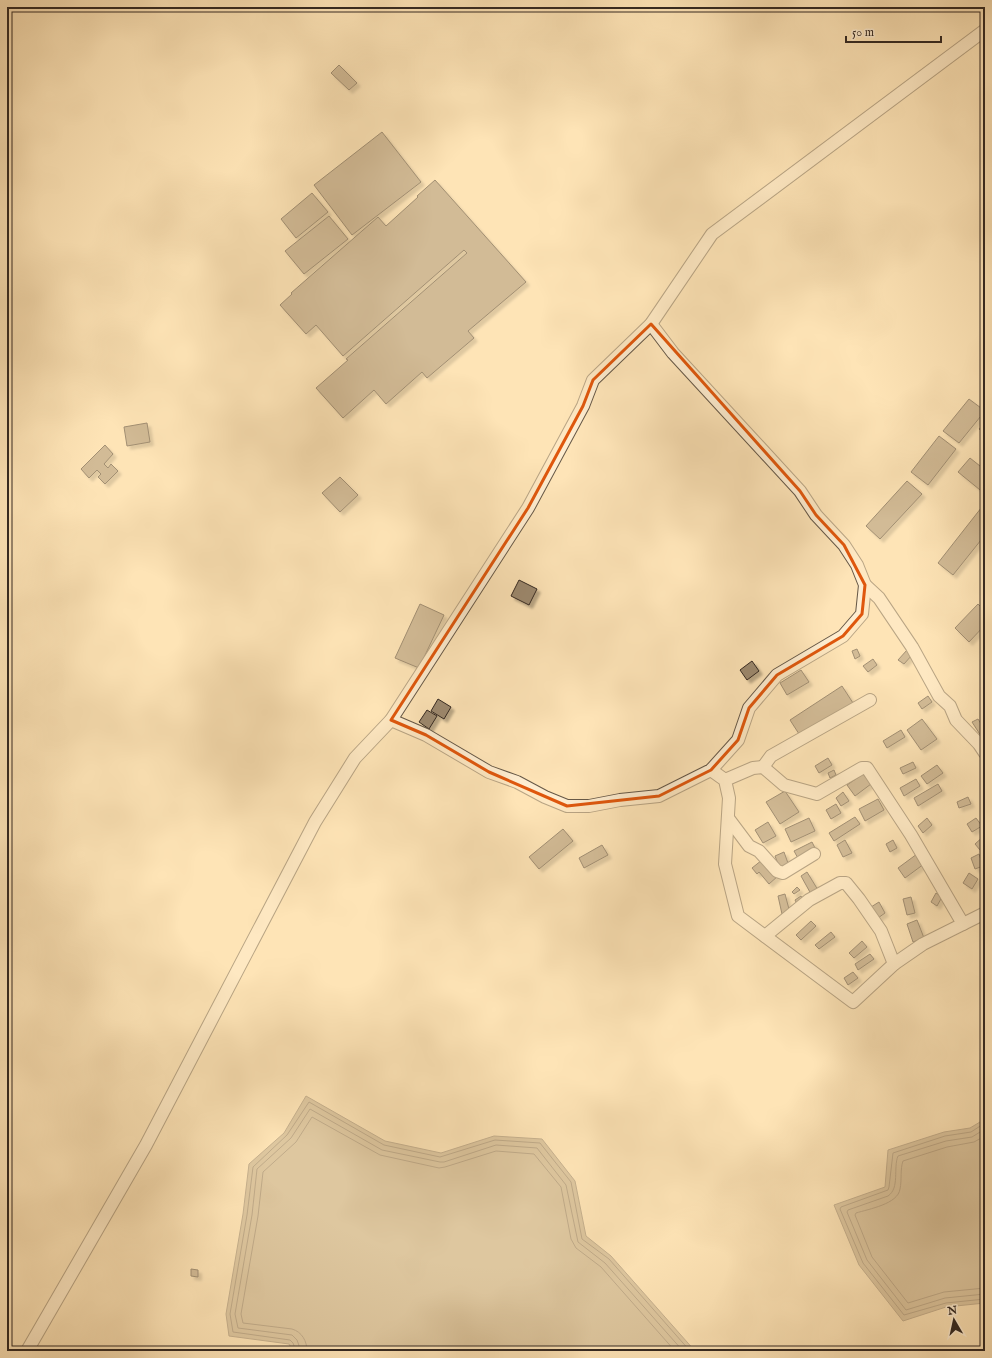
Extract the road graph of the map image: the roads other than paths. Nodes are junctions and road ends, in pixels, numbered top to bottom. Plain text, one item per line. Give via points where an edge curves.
1 (985, 30) edge
2 (650, 324) junction
3 (865, 585) junction
4 (870, 700) dead end
5 (391, 720) junction
6 (985, 753) edge
7 (763, 767) junction
8 (711, 770) junction
9 (725, 780) junction
10 (728, 818) junction
11 (814, 854) dead end
12 (985, 913) edge
13 (963, 924) junction
14 (765, 936) junction
15 (894, 964) junction
16 (27, 1351) edge

1 - 2 street via 712,234
2 - 3 street via 800,491 816,515 844,545 857,565
2 - 5 street via 593,380 583,406 528,508
3 - 6 street via 879,598 912,647 939,696 950,706 956,720
3 - 8 street via 862,614 842,636 777,675 749,708 738,740
4 - 7 street via 771,756
5 - 8 street via 426,735 489,772 517,782 567,806 589,806 658,796
5 - 16 street via 355,758 315,822 146,1145
7 - 9 street via 753,768
7 - 13 street via 784,785 817,794 862,768 867,768 911,835
8 - 9 street
9 - 10 street via 730,798
10 - 11 street via 749,846 759,851 777,872 783,873
10 - 14 street via 725,864 738,916
12 - 13 street
13 - 15 street via 923,944
14 - 15 street via 853,1002
14 - 15 street via 809,900 840,882 846,883 881,931

